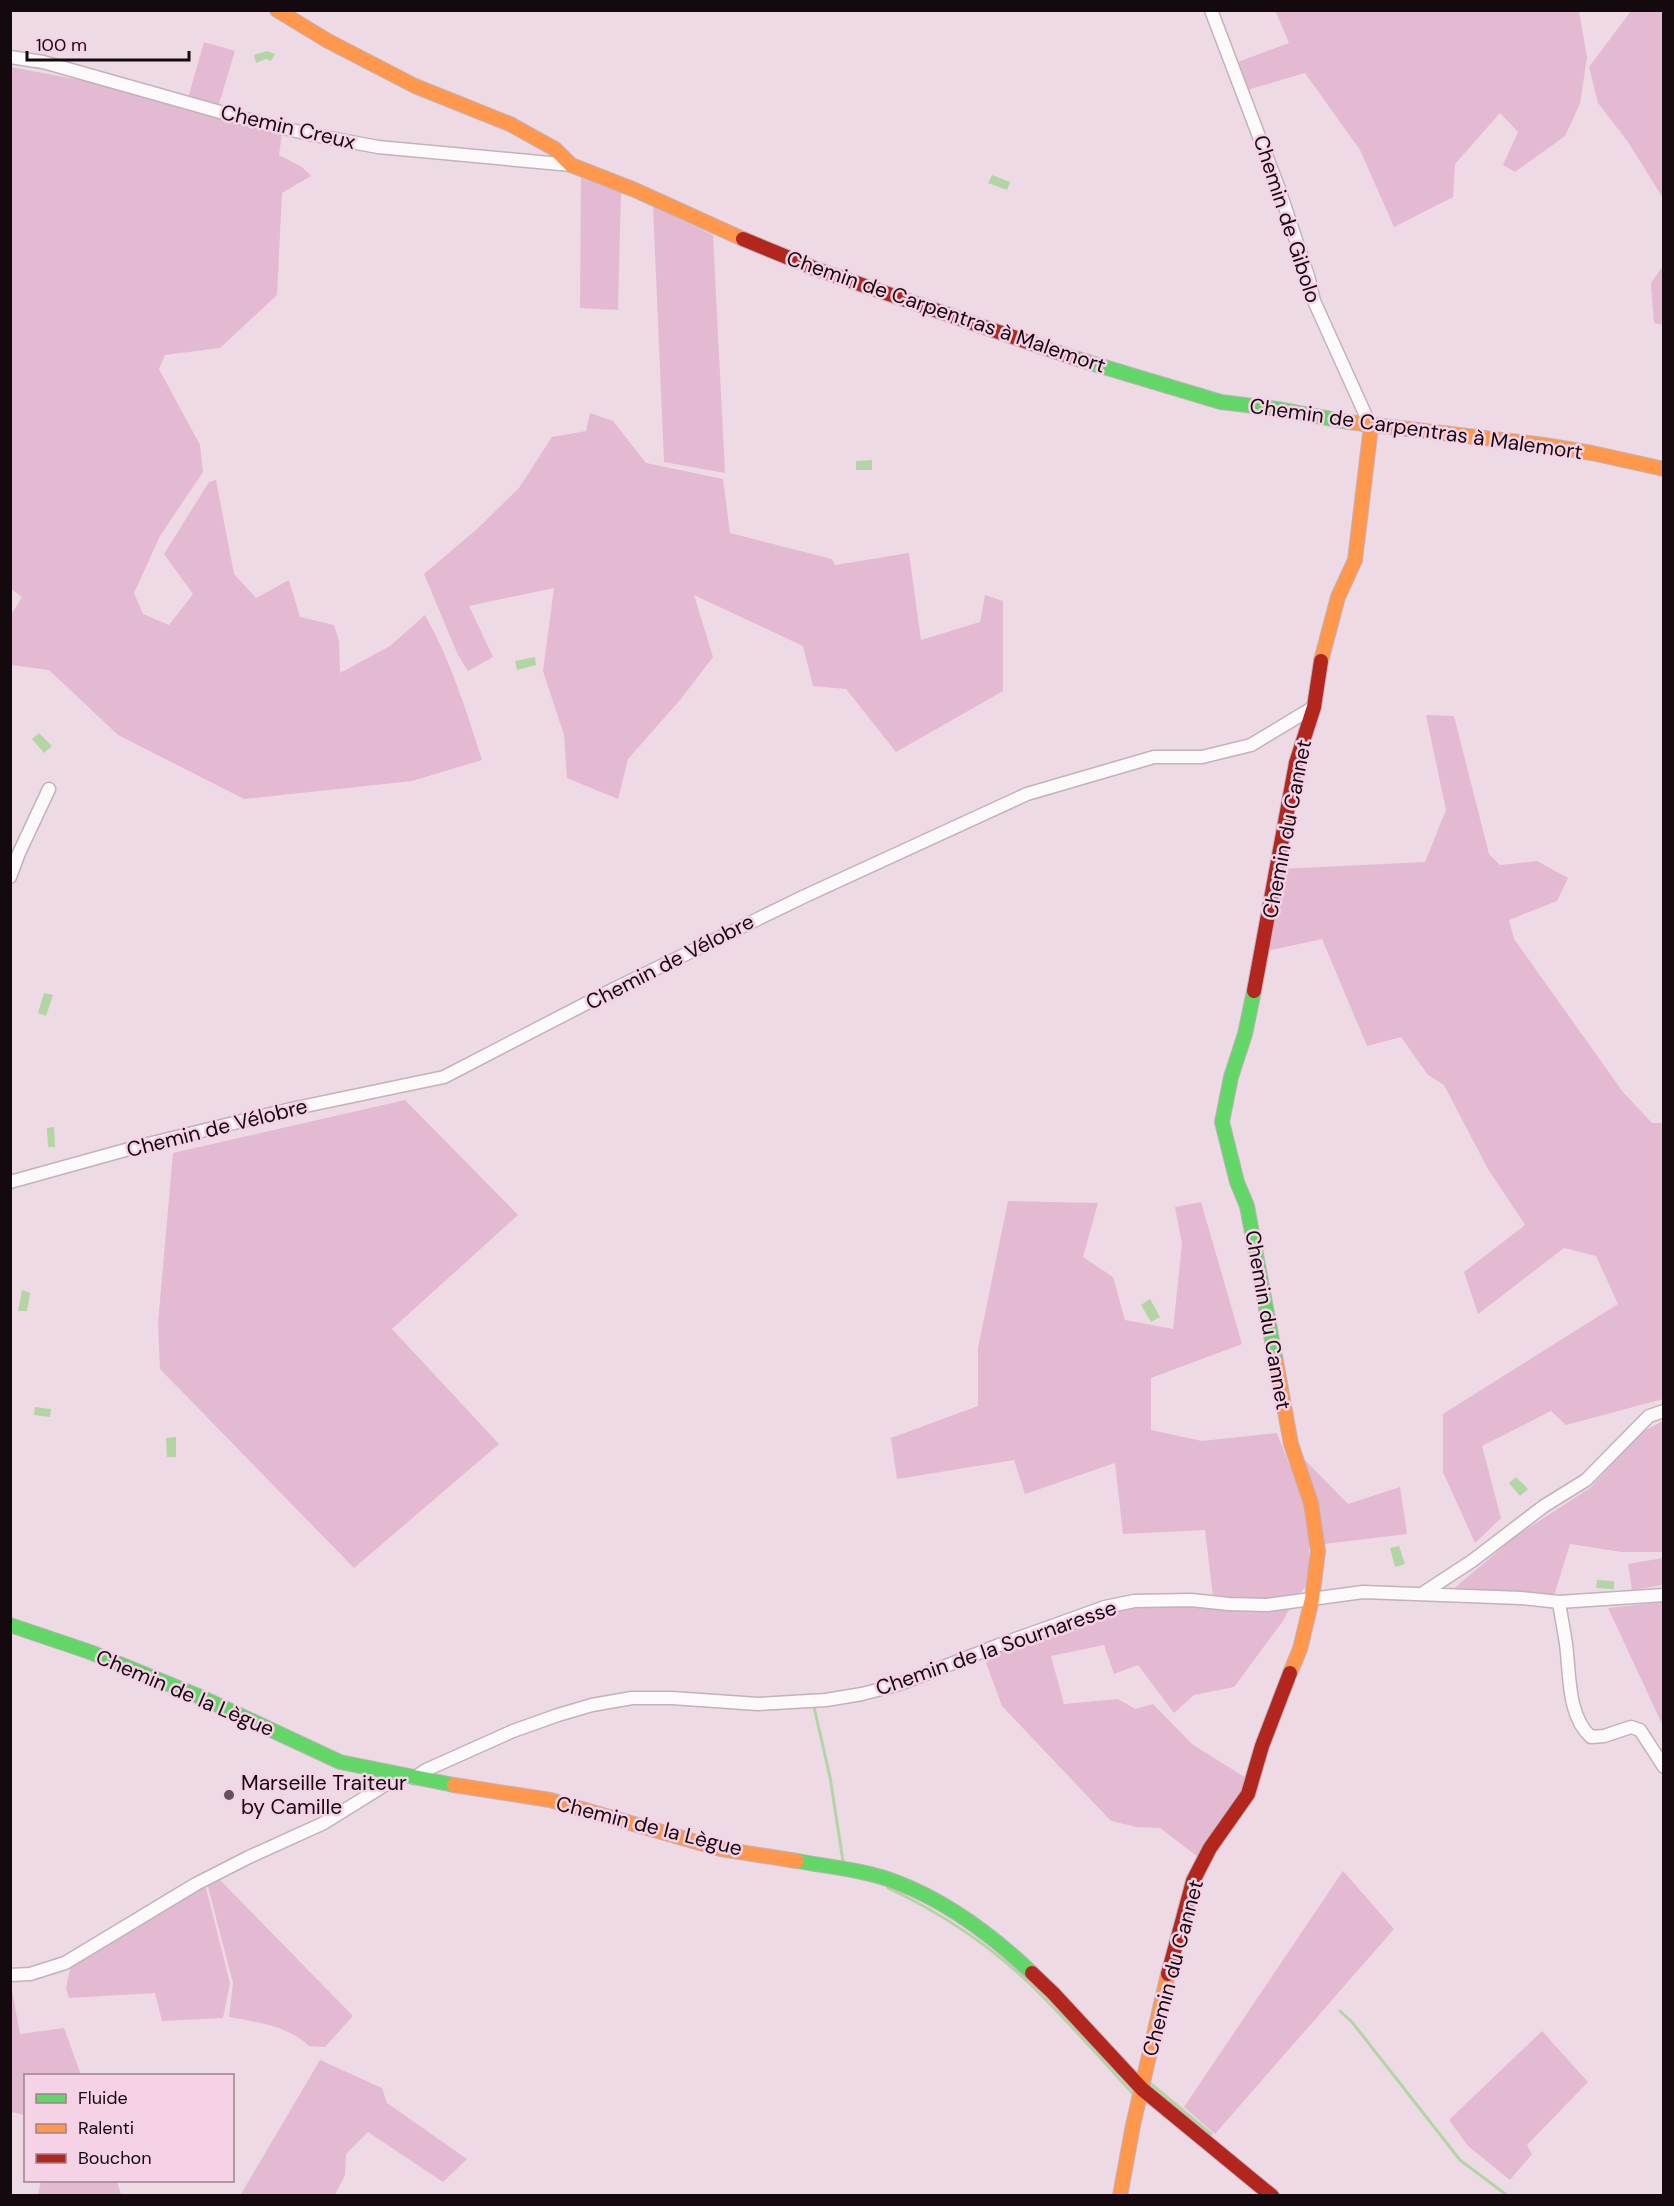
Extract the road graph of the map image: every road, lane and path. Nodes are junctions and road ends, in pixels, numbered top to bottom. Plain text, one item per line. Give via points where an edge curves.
1 (276, 10) edge
2 (1211, 10) edge
3 (10, 57) edge
4 (571, 165) junction
5 (1368, 426) junction
6 (1664, 469) edge
7 (1314, 707) junction
8 (49, 789) dead end
9 (10, 878) edge
10 (10, 1182) edge
11 (1664, 1412) edge
12 (1423, 1593) junction
13 (1664, 1595) edge
14 (1312, 1599) junction
15 (1559, 1602) junction
16 (10, 1625) edge
17 (1664, 1767) edge
18 (407, 1776) junction
19 (10, 1975) edge
20 (1142, 2089) junction
21 (1120, 2196) edge
22 (1272, 2196) edge

1 - 4 street, Chemin de Carpentras à Malemort via 415,86 510,124 555,148
2 - 5 street, Chemin de Gibolo via 1280,189 1314,301
3 - 4 street, Chemin Creux via 43,62 245,119 378,147
4 - 5 street, Chemin de Carpentras à Malemort via 816,269 1099,367 1221,402
5 - 6 street, Chemin de Carpentras à Malemort via 1544,445
5 - 7 street, Chemin du Cannet via 1355,560 1338,597 1322,651
7 - 10 street, Chemin de Vélobre via 1251,745 1202,757 1154,757 1027,794 804,896 444,1077 244,1120
7 - 14 street, Chemin du Cannet via 1296,763 1254,991 1222,1122 1247,1206 1291,1444 1311,1503 1318,1551
8 - 9 street
11 - 12 street via 1649,1416 1586,1480
12 - 14 street, Chemin de la Sournaresse via 1363,1592
12 - 15 street, Chemin de la Sournaresse
13 - 15 street, Chemin de la Sournaresse
14 - 18 street, Chemin de la Sournaresse via 1267,1605 1134,1601 1105,1607 900,1684 826,1700 758,1704 632,1698 592,1705 513,1731
14 - 20 street, Chemin du Cannet via 1300,1649 1262,1746 1248,1794 1210,1848 1193,1881
15 - 17 street via 1570,1688 1584,1731 1591,1737 1631,1727 1640,1730
16 - 18 street, Chemin de la Lègue via 90,1652 203,1698 340,1762
18 - 19 street, Chemin de la Sournaresse via 324,1823 196,1884 66,1963 30,1974
18 - 20 street, Chemin de la Lègue via 550,1800 721,1849 870,1874 896,1882 936,1900 1018,1961
20 - 21 street, Chemin du Cannet
20 - 22 street, Chemin de la Lègue

